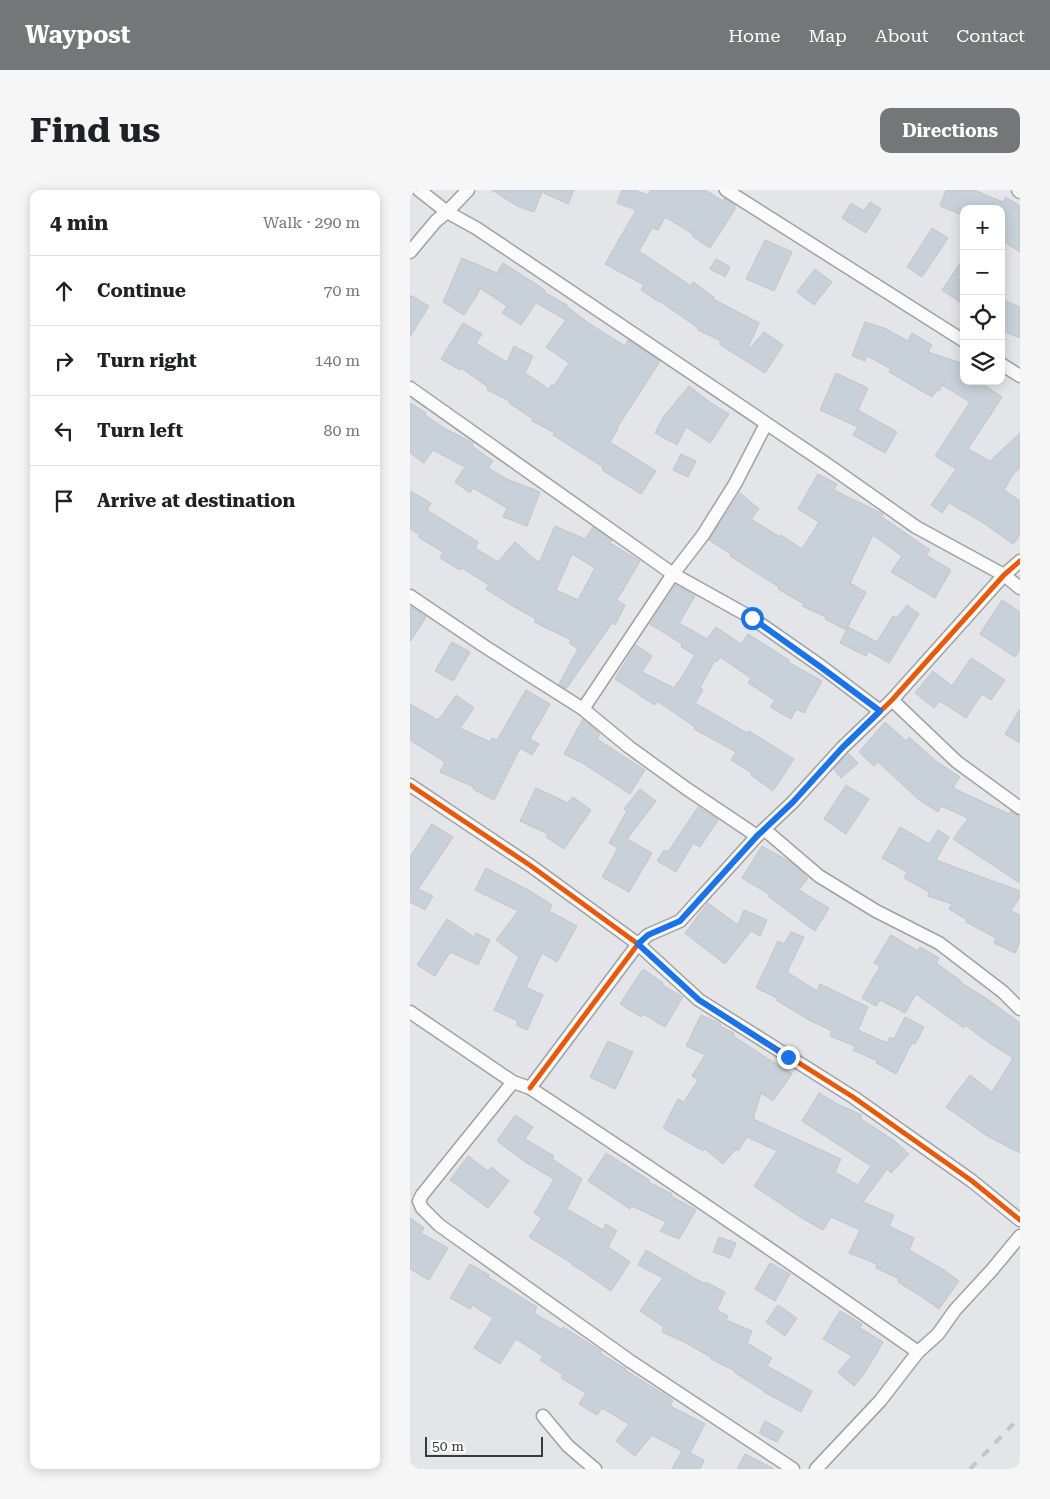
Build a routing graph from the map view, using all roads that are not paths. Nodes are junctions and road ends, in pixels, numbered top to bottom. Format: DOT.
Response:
graph roads {
  1 [pos="419,190"];
  2 [pos="468,190"];
  3 [pos="726,190"];
  4 [pos="447,212"];
  5 [pos="410,252"];
  6 [pos="962,340"];
  7 [pos="1005,367"];
  8 [pos="1020,376"];
  9 [pos="410,388"];
  10 [pos="766,424"];
  11 [pos="1020,561"];
  12 [pos="673,574"];
  13 [pos="1004,575"];
  14 [pos="1020,588"];
  15 [pos="410,596"];
  16 [pos="892,700"];
  17 [pos="583,709"];
  18 [pos="880,711"];
  19 [pos="410,785"];
  20 [pos="1020,808"];
  21 [pos="761,833"];
  22 [pos="638,944"];
  23 [pos="1020,1009"];
  24 [pos="410,1012"];
  25 [pos="513,1082"];
  26 [pos="530,1088"];
  27 [pos="1020,1220"];
  28 [pos="1020,1236"];
  29 [pos="918,1352"];
  30 [pos="543,1416"];
  31 [pos="595,1469"];
  32 [pos="794,1469"];
  33 [pos="816,1469"];
  1 -- 4 [label="street"];
  2 -- 4 [label="street"];
  3 -- 6 [label="street"];
  4 -- 5 [label="street"];
  4 -- 10 [label="street"];
  7 -- 8 [label="street"];
  9 -- 12 [label="street"];
  10 -- 12 [label="street"];
  10 -- 13 [label="street"];
  11 -- 13 [label="street"];
  12 -- 17 [label="street"];
  12 -- 18 [label="street"];
  13 -- 14 [label="street"];
  13 -- 16 [label="street"];
  15 -- 17 [label="street"];
  16 -- 18 [label="street"];
  16 -- 20 [label="street"];
  17 -- 21 [label="street"];
  18 -- 21 [label="street"];
  19 -- 22 [label="street"];
  21 -- 22 [label="street"];
  21 -- 23 [label="street"];
  22 -- 26 [label="street"];
  22 -- 27 [label="street"];
  24 -- 25 [label="street"];
  25 -- 26 [label="street"];
  25 -- 32 [label="street"];
  26 -- 29 [label="street"];
  28 -- 29 [label="street"];
  29 -- 33 [label="street"];
  30 -- 31 [label="street"];
}
